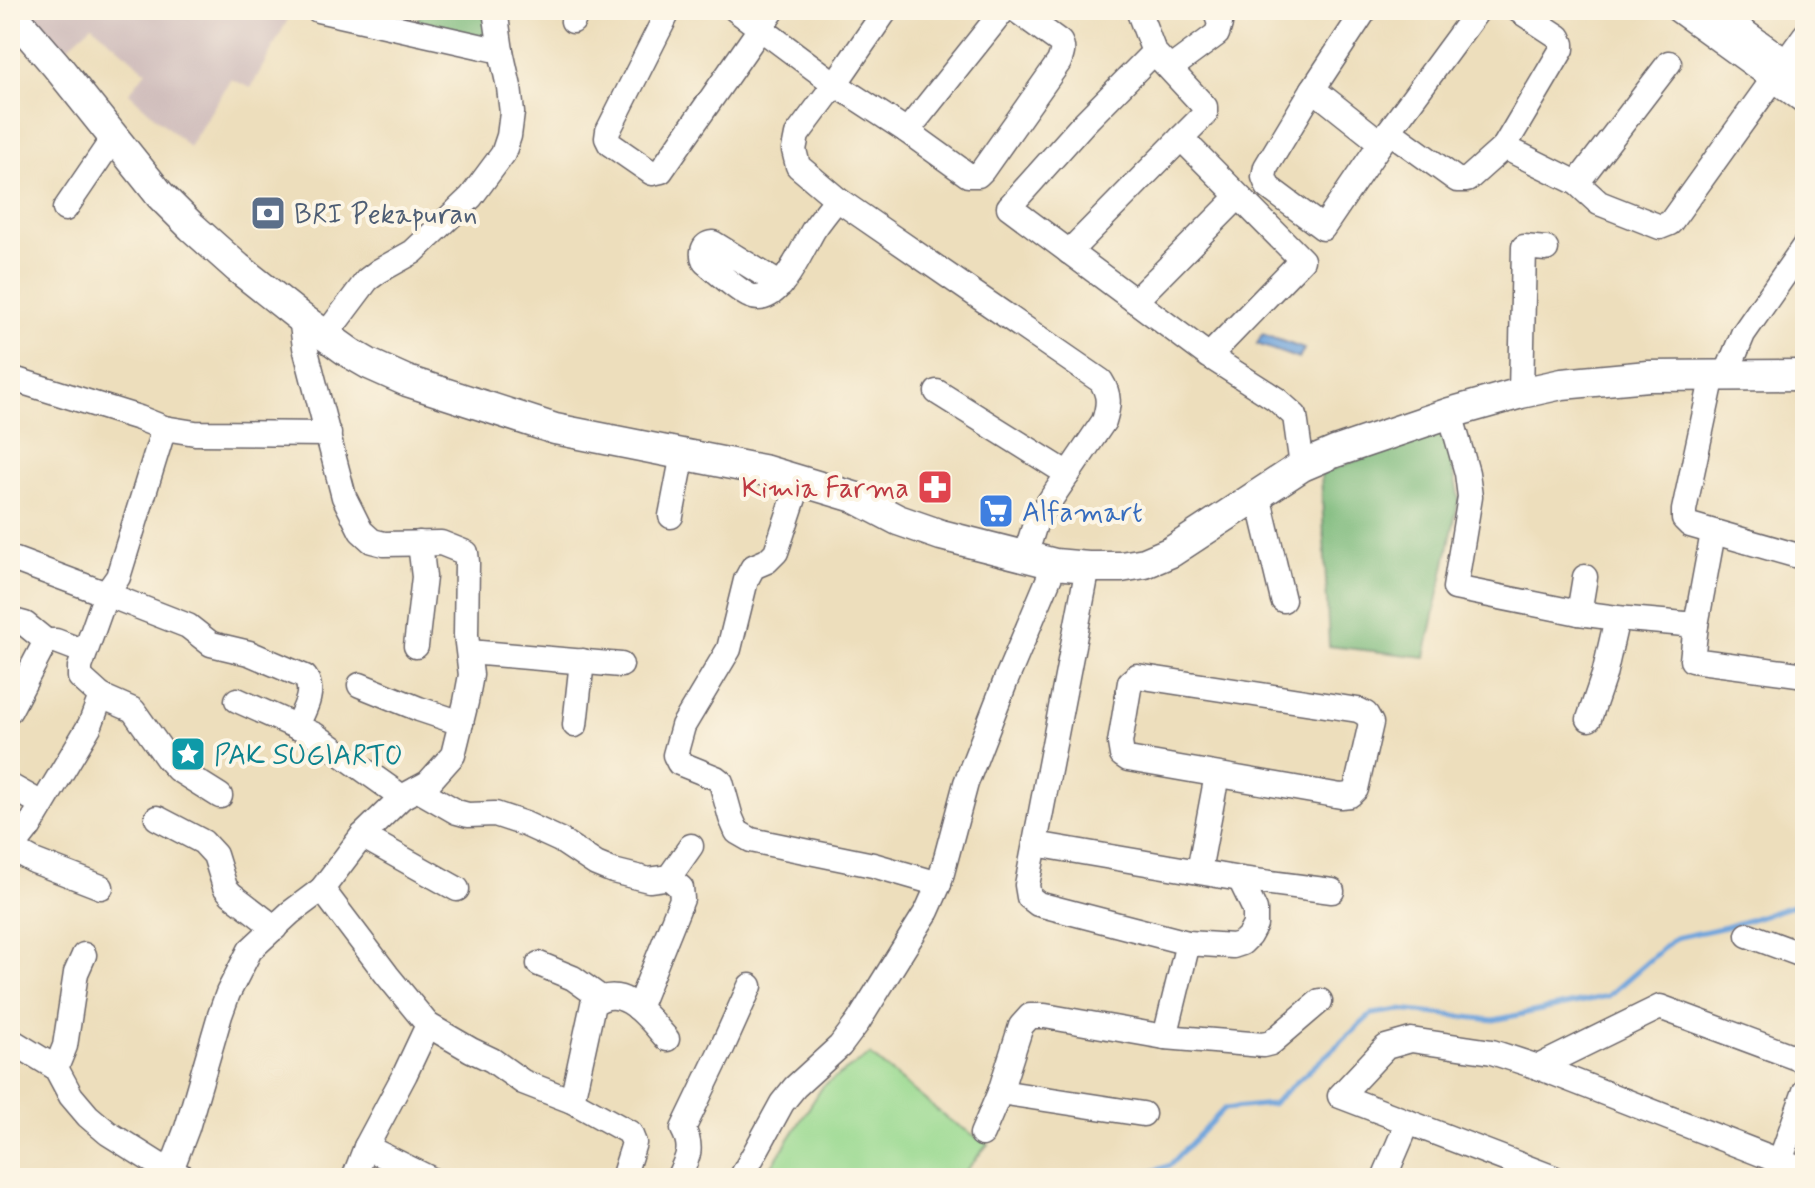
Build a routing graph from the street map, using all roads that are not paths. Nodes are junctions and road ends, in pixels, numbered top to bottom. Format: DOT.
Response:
graph roads {
  1 [pos="318,10"];
  2 [pos="495,10"];
  3 [pos="669,10"];
  4 [pos="736,10"];
  5 [pos="886,10"];
  6 [pos="1005,10"];
  7 [pos="1016,10"];
  8 [pos="1138,10"];
  9 [pos="1215,10"];
  10 [pos="1365,10"];
  11 [pos="1478,10"];
  12 [pos="1518,10"];
  13 [pos="1678,10"];
  14 [pos="1714,10"];
  15 [pos="10,12"];
  16 [pos="767,19"];
  17 [pos="1805,35"];
  18 [pos="501,51"];
  19 [pos="1162,60"];
  20 [pos="1669,63"];
  21 [pos="1788,72"];
  22 [pos="835,84"];
  23 [pos="1313,89"];
  24 [pos="1805,102"];
  25 [pos="907,131"];
  26 [pos="114,137"];
  27 [pos="1385,137"];
  28 [pos="1181,138"];
  29 [pos="1504,147"];
  30 [pos="1577,183"];
  31 [pos="1238,197"];
  32 [pos="837,199"];
  33 [pos="65,209"];
  34 [pos="1805,245"];
  35 [pos="1546,249"];
  36 [pos="1069,252"];
  37 [pos="781,285"];
  38 [pos="1135,301"];
  39 [pos="301,318"];
  40 [pos="325,336"];
  41 [pos="1209,356"];
  42 [pos="1720,375"];
  43 [pos="1805,375"];
  44 [pos="10,378"];
  45 [pos="937,392"];
  46 [pos="1521,393"];
  47 [pos="1450,413"];
  48 [pos="164,428"];
  49 [pos="329,434"];
  50 [pos="683,454"];
  51 [pos="1302,466"];
  52 [pos="1068,474"];
  53 [pos="800,480"];
  54 [pos="1258,495"];
  55 [pos="671,516"];
  56 [pos="1713,533"];
  57 [pos="420,543"];
  58 [pos="1025,556"];
  59 [pos="10,558"];
  60 [pos="1805,558"];
  61 [pos="1055,564"];
  62 [pos="1088,567"];
  63 [pos="1585,577"];
  64 [pos="106,594"];
  65 [pos="1283,600"];
  66 [pos="1579,613"];
  67 [pos="1617,618"];
  68 [pos="10,620"];
  69 [pos="1696,625"];
  70 [pos="46,641"];
  71 [pos="416,646"];
  72 [pos="85,652"];
  73 [pos="469,652"];
  74 [pos="582,661"];
  75 [pos="621,665"];
  76 [pos="1805,675"];
  77 [pos="360,685"];
  78 [pos="101,696"];
  79 [pos="237,700"];
  80 [pos="10,710"];
  81 [pos="1589,719"];
  82 [pos="461,723"];
  83 [pos="575,725"];
  84 [pos="296,727"];
  85 [pos="1217,775"];
  86 [pos="10,786"];
  87 [pos="410,793"];
  88 [pos="220,796"];
  89 [pos="42,804"];
  90 [pos="157,818"];
  91 [pos="362,836"];
  92 [pos="1035,844"];
  93 [pos="691,846"];
  94 [pos="11,848"];
  95 [pos="1199,871"];
  96 [pos="671,877"];
  97 [pos="1240,879"];
  98 [pos="939,884"];
  99 [pos="101,887"];
  100 [pos="322,889"];
  101 [pos="457,889"];
  102 [pos="1332,891"];
  103 [pos="275,928"];
  104 [pos="1748,935"];
  105 [pos="1188,943"];
  106 [pos="84,955"];
  107 [pos="1805,956"];
  108 [pos="539,964"];
  109 [pos="750,986"];
  110 [pos="601,998"];
  111 [pos="1320,1001"];
  112 [pos="638,1008"];
  113 [pos="428,1025"];
  114 [pos="1165,1037"];
  115 [pos="667,1039"];
  116 [pos="10,1040"];
  117 [pos="1805,1061"];
  118 [pos="1538,1067"];
  119 [pos="56,1068"];
  120 [pos="1805,1091"];
  121 [pos="1000,1092"];
  122 [pos="572,1101"];
  123 [pos="1143,1114"];
  124 [pos="1408,1122"];
  125 [pos="982,1134"];
  126 [pos="366,1147"];
  127 [pos="1777,1170"];
  128 [pos="1805,1171"];
  129 [pos="175,1176"];
  130 [pos="354,1178"];
  131 [pos="429,1178"];
  132 [pos="623,1178"];
  133 [pos="678,1178"];
  134 [pos="741,1178"];
  135 [pos="1384,1178"];
  136 [pos="1554,1178"];
  1 -- 18 [label="street"];
  2 -- 18 [label="street"];
  3 -- 16 [label="street"];
  4 -- 16 [label="street"];
  5 -- 22 [label="street"];
  6 -- 25 [label="street"];
  7 -- 25 [label="street"];
  8 -- 19 [label="street"];
  9 -- 19 [label="street"];
  10 -- 23 [label="street"];
  11 -- 27 [label="street"];
  12 -- 29 [label="street"];
  13 -- 21 [label="street"];
  14 -- 21 [label="street"];
  15 -- 26 [label="main road"];
  16 -- 22 [label="street"];
  17 -- 21 [label="street"];
  18 -- 40 [label="street"];
  19 -- 28 [label="street"];
  19 -- 36 [label="street"];
  20 -- 30 [label="street"];
  21 -- 24 [label="street"];
  21 -- 30 [label="street"];
  22 -- 25 [label="street"];
  22 -- 32 [label="street"];
  23 -- 27 [label="street"];
  23 -- 27 [label="street"];
  26 -- 33 [label="street"];
  26 -- 39 [label="main road"];
  27 -- 29 [label="street"];
  28 -- 31 [label="street"];
  28 -- 36 [label="street"];
  29 -- 30 [label="street"];
  31 -- 38 [label="street"];
  31 -- 41 [label="street"];
  32 -- 37 [label="street"];
  32 -- 52 [label="street"];
  34 -- 42 [label="street"];
  35 -- 46 [label="street"];
  36 -- 38 [label="street"];
  38 -- 41 [label="street"];
  39 -- 40 [label="main road"];
  39 -- 49 [label="street"];
  40 -- 50 [label="main road"];
  41 -- 51 [label="street"];
  42 -- 43 [label="main road"];
  42 -- 46 [label="main road"];
  42 -- 56 [label="street"];
  44 -- 48 [label="street"];
  45 -- 52 [label="street"];
  46 -- 47 [label="main road"];
  47 -- 51 [label="main road"];
  47 -- 66 [label="street"];
  48 -- 49 [label="street"];
  48 -- 64 [label="street"];
  49 -- 57 [label="street"];
  50 -- 53 [label="main road"];
  50 -- 55 [label="street"];
  51 -- 54 [label="main road"];
  52 -- 58 [label="street"];
  53 -- 58 [label="main road"];
  53 -- 98 [label="street"];
  54 -- 62 [label="main road"];
  54 -- 65 [label="street"];
  56 -- 60 [label="street"];
  56 -- 69 [label="street"];
  57 -- 71 [label="street"];
  57 -- 73 [label="street"];
  58 -- 61 [label="main road"];
  59 -- 64 [label="street"];
  61 -- 62 [label="main road"];
  61 -- 98 [label="street"];
  62 -- 92 [label="street"];
  63 -- 66 [label="street"];
  64 -- 72 [label="street"];
  64 -- 84 [label="street"];
  66 -- 67 [label="street"];
  67 -- 69 [label="street"];
  67 -- 81 [label="street"];
  68 -- 70 [label="street"];
  69 -- 76 [label="street"];
  70 -- 72 [label="street"];
  70 -- 80 [label="street"];
  72 -- 78 [label="street"];
  73 -- 74 [label="street"];
  73 -- 82 [label="street"];
  74 -- 75 [label="street"];
  74 -- 83 [label="street"];
  77 -- 82 [label="street"];
  78 -- 88 [label="street"];
  78 -- 89 [label="street"];
  79 -- 84 [label="street"];
  82 -- 87 [label="street"];
  84 -- 87 [label="street"];
  85 -- 85 [label="street"];
  85 -- 95 [label="street"];
  86 -- 89 [label="street"];
  87 -- 91 [label="street"];
  87 -- 96 [label="street"];
  89 -- 94 [label="street"];
  90 -- 103 [label="street"];
  91 -- 100 [label="street"];
  91 -- 101 [label="street"];
  92 -- 95 [label="street"];
  92 -- 105 [label="street"];
  93 -- 96 [label="street"];
  94 -- 99 [label="street"];
  95 -- 97 [label="street"];
  96 -- 112 [label="street"];
  97 -- 102 [label="street"];
  97 -- 105 [label="street"];
  98 -- 134 [label="street"];
  100 -- 103 [label="street"];
  100 -- 113 [label="street"];
  103 -- 129 [label="street"];
  104 -- 107 [label="street"];
  105 -- 114 [label="street"];
  106 -- 119 [label="street"];
  108 -- 110 [label="street"];
  109 -- 133 [label="street"];
  110 -- 112 [label="street"];
  110 -- 122 [label="street"];
  111 -- 114 [label="street"];
  112 -- 115 [label="street"];
  113 -- 122 [label="street"];
  113 -- 126 [label="street"];
  114 -- 121 [label="street"];
  116 -- 119 [label="street"];
  117 -- 118 [label="street"];
  118 -- 124 [label="street"];
  118 -- 127 [label="street"];
  119 -- 129 [label="street"];
  120 -- 127 [label="street"];
  121 -- 123 [label="street"];
  121 -- 125 [label="street"];
  122 -- 132 [label="street"];
  124 -- 135 [label="street"];
  124 -- 136 [label="street"];
  126 -- 130 [label="street"];
  126 -- 131 [label="street"];
  127 -- 128 [label="street"];
}
